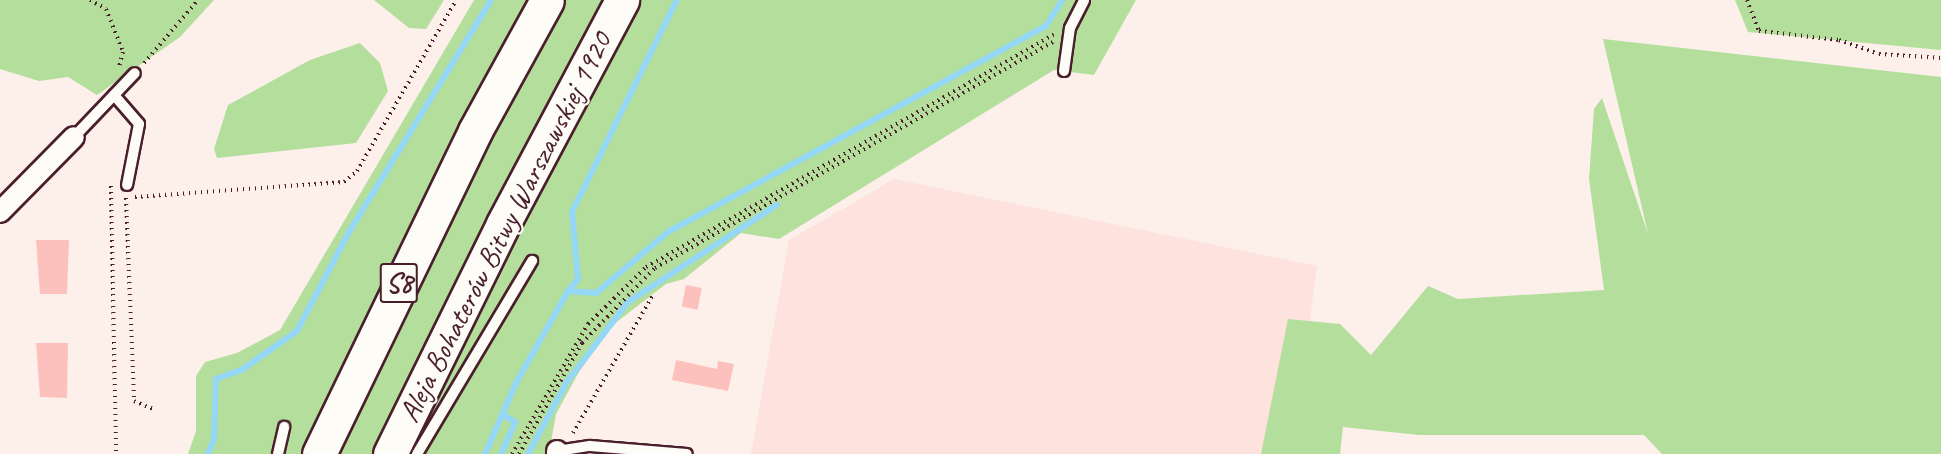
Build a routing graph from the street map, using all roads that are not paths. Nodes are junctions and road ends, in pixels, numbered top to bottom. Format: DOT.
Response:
graph roads {
  1 [pos="547,0"];
  2 [pos="622,0"];
  3 [pos="1084,0"];
  4 [pos="1064,71"];
  5 [pos="135,73"];
  6 [pos="114,95"];
  7 [pos="74,137"];
  8 [pos="127,179"];
  9 [pos="0,212"];
  10 [pos="532,261"];
  11 [pos="284,427"];
  12 [pos="557,453"];
  13 [pos="278,454"];
  14 [pos="319,454"];
  15 [pos="390,454"];
  16 [pos="417,454"];
  17 [pos="687,454"];
  1 -- 14 [label="highway, S8"];
  2 -- 15 [label="highway, Aleja Bohaterów Bitwy Warszawskiej 1920 / S8"];
  3 -- 4 [label="lane"];
  5 -- 6 [label="lane"];
  6 -- 7 [label="lane"];
  6 -- 8 [label="lane"];
  7 -- 9 [label="street"];
  10 -- 16 [label="lane"];
  11 -- 13 [label="lane"];
  12 -- 17 [label="lane"];
}
